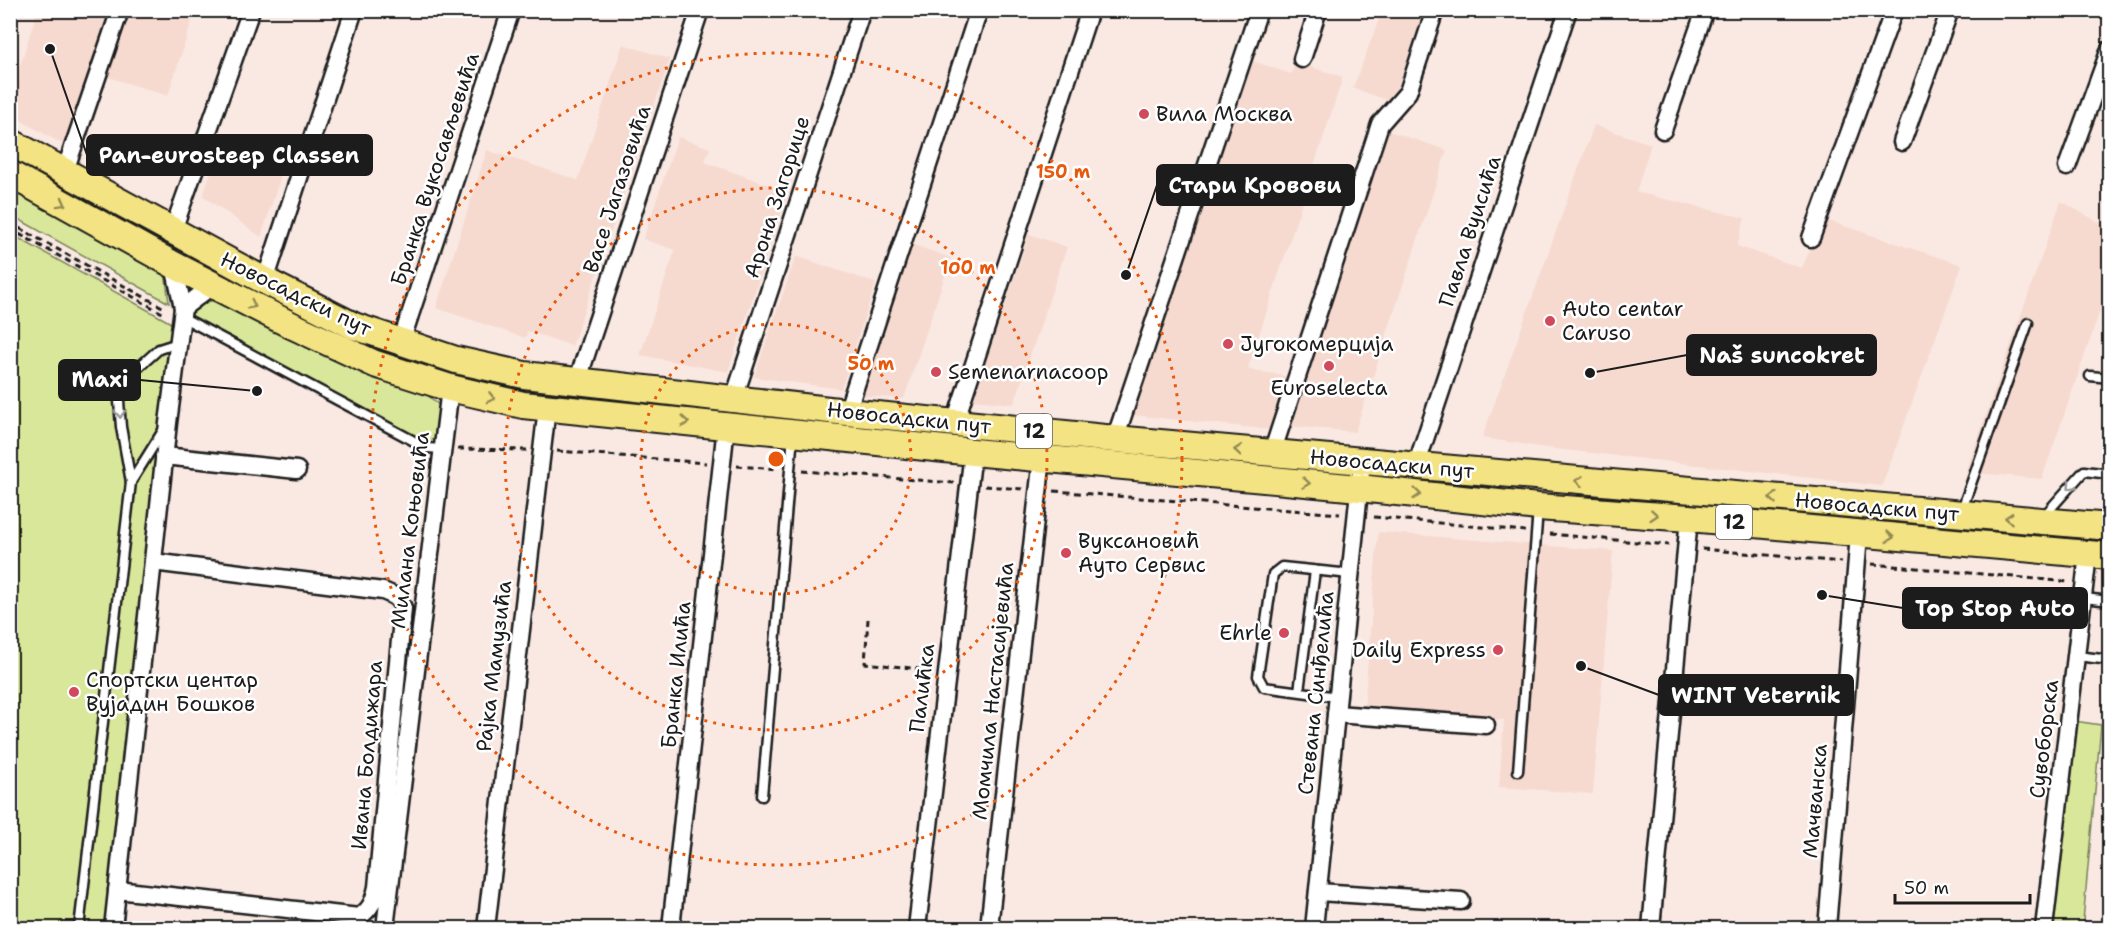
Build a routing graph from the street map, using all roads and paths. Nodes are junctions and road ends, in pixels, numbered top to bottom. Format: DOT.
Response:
graph roads {
  1 [pos="120,10"];
  2 [pos="251,10"];
  3 [pos="354,10"];
  4 [pos="511,10"];
  5 [pos="700,10"];
  6 [pos="862,10"];
  7 [pos="979,10"];
  8 [pos="1090,10"];
  9 [pos="1258,10"];
  10 [pos="1318,10"];
  11 [pos="1435,10"];
  12 [pos="1568,10"];
  13 [pos="1705,10"];
  14 [pos="1894,10"];
  15 [pos="1950,10"];
  16 [pos="2109,49"];
  17 [pos="1302,59"];
  18 [pos="1663,129"];
  19 [pos="10,142"];
  20 [pos="1902,142"];
  21 [pos="2067,166"];
  22 [pos="65,171"];
  23 [pos="10,174"];
  24 [pos="10,223"];
  25 [pos="173,230"];
  26 [pos="1811,238"];
  27 [pos="174,265"];
  28 [pos="265,281"];
  29 [pos="213,285"];
  30 [pos="182,312"];
  31 [pos="2028,323"];
  32 [pos="401,342"];
  33 [pos="178,343"];
  34 [pos="2090,376"];
  35 [pos="2109,378"];
  36 [pos="577,382"];
  37 [pos="450,388"];
  38 [pos="734,398"];
  39 [pos="547,408"];
  40 [pos="846,412"];
  41 [pos="955,422"];
  42 [pos="168,423"];
  43 [pos="726,426"];
  44 [pos="793,433"];
  45 [pos="1115,439"];
  46 [pos="442,449"];
  47 [pos="542,450"];
  48 [pos="973,452"];
  49 [pos="1272,453"];
  50 [pos="164,456"];
  51 [pos="1042,458"];
  52 [pos="1362,462"];
  53 [pos="721,465"];
  54 [pos="1416,466"];
  55 [pos="297,470"];
  56 [pos="790,470"];
  57 [pos="2109,474"];
  58 [pos="130,482"];
  59 [pos="969,484"];
  60 [pos="1359,488"];
  61 [pos="1038,490"];
  62 [pos="1539,507"];
  63 [pos="1357,515"];
  64 [pos="1960,515"];
  65 [pos="1689,518"];
  66 [pos="2040,520"];
  67 [pos="2109,527"];
  68 [pos="1536,532"];
  69 [pos="1858,534"];
  70 [pos="1686,547"];
  71 [pos="2099,555"];
  72 [pos="153,562"];
  73 [pos="1856,563"];
  74 [pos="1315,571"];
  75 [pos="1350,576"];
  76 [pos="2084,591"];
  77 [pos="2109,601"];
  78 [pos="868,619"];
  79 [pos="2077,656"];
  80 [pos="2109,660"];
  81 [pos="947,671"];
  82 [pos="1299,692"];
  83 [pos="1338,697"];
  84 [pos="1336,714"];
  85 [pos="1486,725"];
  86 [pos="1518,771"];
  87 [pos="762,796"];
  88 [pos="117,890"];
  89 [pos="1318,891"];
  90 [pos="1461,902"];
  91 [pos="79,928"];
  92 [pos="113,928"];
  93 [pos="385,928"];
  94 [pos="486,928"];
  95 [pos="671,928"];
  96 [pos="917,928"];
  97 [pos="991,928"];
  98 [pos="1314,928"];
  99 [pos="1651,928"];
  100 [pos="1827,928"];
  101 [pos="2044,928"];
  1 -- 22 [label="street"];
  2 -- 25 [label="street"];
  3 -- 28 [label="street"];
  4 -- 32 [label="street, Бранка Вукосављевића"];
  5 -- 36 [label="street, Васе Јагазовића"];
  6 -- 38 [label="street, Арона Загорице"];
  7 -- 40 [label="street"];
  8 -- 41 [label="street"];
  9 -- 45 [label="street"];
  10 -- 17 [label="street"];
  11 -- 49 [label="street"];
  12 -- 54 [label="street, Павла Вуисића"];
  13 -- 18 [label="street"];
  14 -- 26 [label="street"];
  15 -- 20 [label="street"];
  16 -- 21 [label="street"];
  19 -- 22 [label="main road, Новосадски пут / 12"];
  22 -- 25 [label="main road, Новосадски пут / 12"];
  23 -- 27 [label="main road, Новосадски пут / 12, one-way"];
  24 -- 30 [label="path"];
  25 -- 28 [label="main road, Новосадски пут / 12"];
  27 -- 29 [label="main road, Новосадски пут / 12"];
  27 -- 30 [label="street"];
  28 -- 32 [label="main road, Новосадски пут / 12"];
  29 -- 30 [label="street"];
  29 -- 37 [label="main road, Новосадски пут / 12, one-way"];
  30 -- 33 [label="street"];
  30 -- 46 [label="lane"];
  31 -- 64 [label="lane"];
  32 -- 36 [label="main road, Новосадски пут / 12"];
  33 -- 42 [label="street"];
  33 -- 58 [label="lane, one-way"];
  34 -- 35 [label="lane"];
  36 -- 38 [label="main road, Новосадски пут / 12"];
  37 -- 39 [label="main road, Новосадски пут / 12, one-way"];
  37 -- 46 [label="street, Милана Коњовића"];
  38 -- 40 [label="main road, Новосадски пут / 12"];
  39 -- 43 [label="main road, Новосадски пут / 12, one-way"];
  39 -- 47 [label="street, Рајка Мамузића"];
  40 -- 41 [label="main road, Новосадски пут / 12"];
  41 -- 45 [label="main road, Новосадски пут / 12"];
  42 -- 50 [label="street"];
  42 -- 58 [label="lane"];
  43 -- 44 [label="main road, Новосадски пут / 12"];
  43 -- 53 [label="street, Бранка Илића"];
  44 -- 48 [label="main road, Новосадски пут / 12"];
  44 -- 56 [label="lane"];
  49 -- 45 [label="main road, Новосадски пут / 12, one-way"];
  46 -- 47 [label="path"];
  46 -- 93 [label="street, Милана Коњовића"];
  47 -- 53 [label="path"];
  47 -- 94 [label="street, Рајка Мамузића"];
  48 -- 51 [label="main road, Новосадски пут / 12"];
  48 -- 59 [label="street, Палићка"];
  49 -- 52 [label="main road, Новосадски пут / 12"];
  50 -- 55 [label="street"];
  50 -- 72 [label="street"];
  51 -- 60 [label="main road, Новосадски пут / 12, one-way"];
  51 -- 61 [label="street, Момчила Настасијевића"];
  52 -- 54 [label="main road, Новосадски пут / 12"];
  52 -- 60 [label="street, Стевана Синђелића"];
  53 -- 56 [label="path"];
  53 -- 95 [label="street, Бранка Илића"];
  64 -- 54 [label="main road, Новосадски пут / 12, one-way"];
  56 -- 59 [label="path"];
  56 -- 87 [label="lane"];
  57 -- 66 [label="lane, one-way"];
  58 -- 91 [label="lane"];
  59 -- 61 [label="path"];
  59 -- 81 [label="street, Палићка"];
  60 -- 62 [label="main road, Новосадски пут / 12, one-way"];
  60 -- 63 [label="street, Стевана Синђелића"];
  61 -- 63 [label="path"];
  61 -- 97 [label="street, Момчила Настасијевића"];
  62 -- 65 [label="main road, Новосадски пут / 12, one-way"];
  62 -- 68 [label="lane"];
  63 -- 68 [label="path"];
  63 -- 75 [label="street, Стевана Синђелића"];
  66 -- 64 [label="main road, Новосадски пут / 12, one-way"];
  65 -- 69 [label="main road, Новосадски пут / 12"];
  65 -- 70 [label="street"];
  66 -- 67 [label="main road, Новосадски пут / 12"];
  68 -- 70 [label="path"];
  68 -- 86 [label="lane"];
  69 -- 71 [label="main road, Новосадски пут / 12, one-way"];
  69 -- 73 [label="street, Мачванска"];
  70 -- 73 [label="path"];
  70 -- 99 [label="street"];
  71 -- 76 [label="street, Сувоборска"];
  72 -- 88 [label="street"];
  72 -- 88 [label="street, Ивана Болдижара"];
  73 -- 76 [label="path"];
  73 -- 100 [label="street, Мачванска"];
  74 -- 75 [label="lane"];
  74 -- 82 [label="lane"];
  74 -- 82 [label="lane"];
  75 -- 83 [label="street, Стевана Синђелића"];
  76 -- 77 [label="lane"];
  76 -- 79 [label="street, Сувоборска"];
  78 -- 81 [label="path"];
  79 -- 80 [label="lane"];
  79 -- 101 [label="street, Сувоборска"];
  81 -- 96 [label="street, Палићка"];
  82 -- 83 [label="lane"];
  83 -- 84 [label="street, Стевана Синђелића"];
  84 -- 85 [label="street"];
  84 -- 89 [label="street, Стевана Синђелића"];
  88 -- 92 [label="street"];
  89 -- 90 [label="street"];
  89 -- 98 [label="street, Стевана Синђелића"];
}
